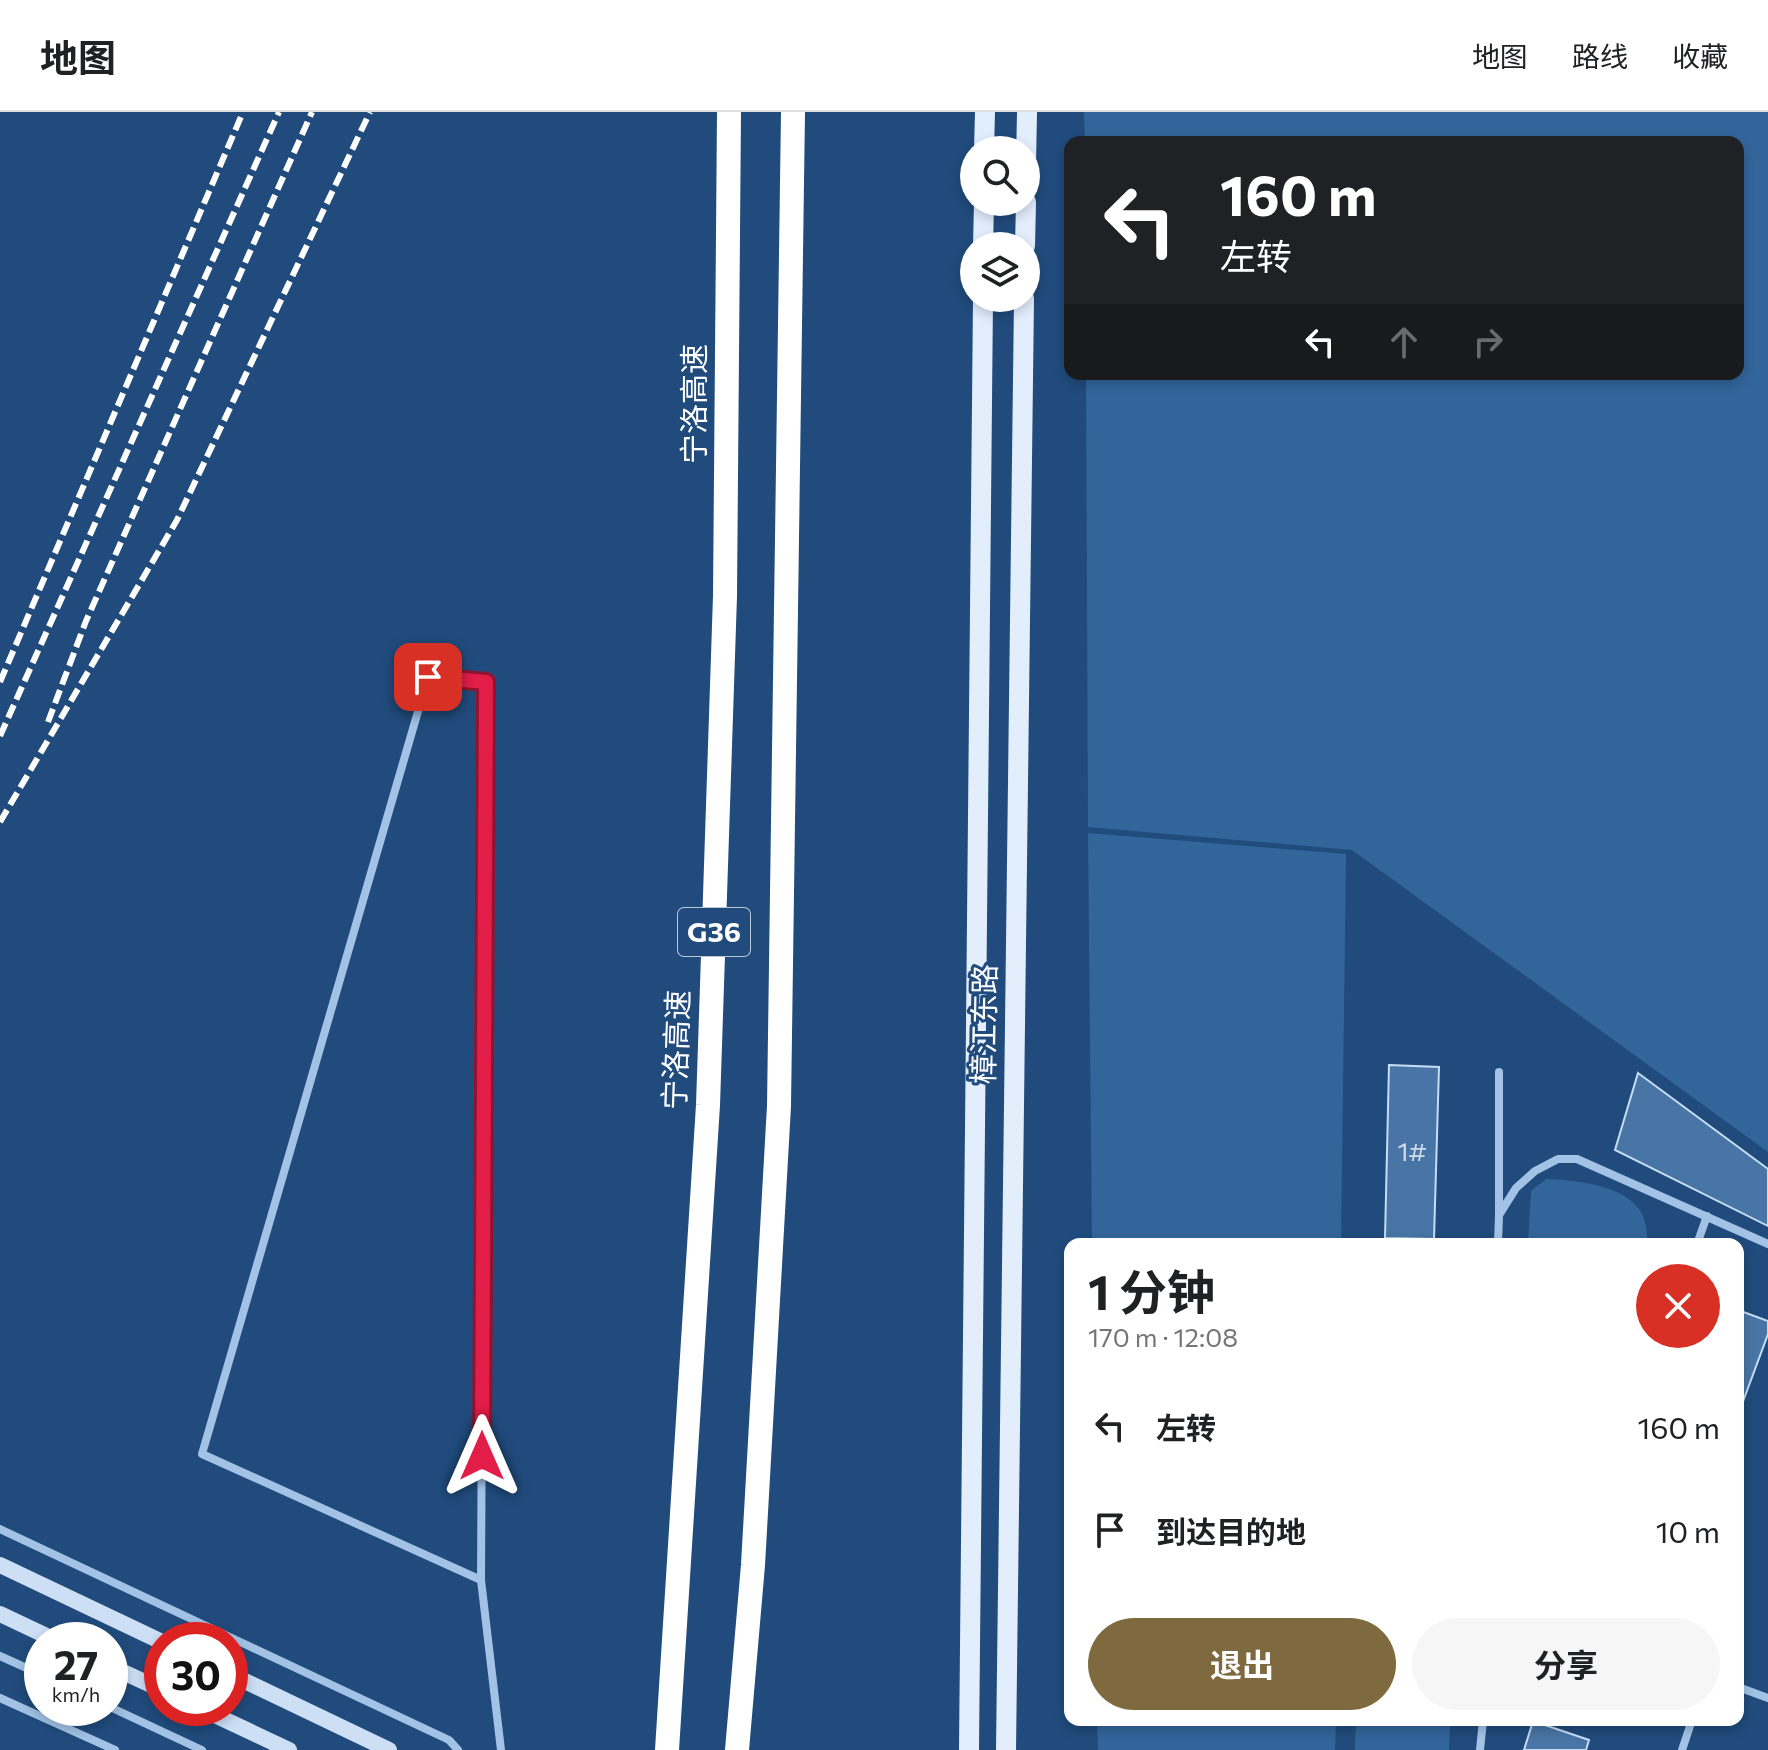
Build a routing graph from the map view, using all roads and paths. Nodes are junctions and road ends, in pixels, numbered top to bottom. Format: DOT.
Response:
graph roads {
  1 [pos="729,112"];
  2 [pos="793,112"];
  3 [pos="985,112"];
  4 [pos="1027,112"];
  5 [pos="984,136"];
  6 [pos="1027,136"];
  7 [pos="983,312"];
  8 [pos="1024,312"];
  9 [pos="1499,1072"];
  10 [pos="1499,1215"];
  11 [pos="1707,1216"];
  12 [pos="1498,1238"];
  13 [pos="1699,1238"];
  14 [pos="1768,1244"];
  15 [pos="0,1529"];
  16 [pos="0,1565"];
  17 [pos="481,1580"];
  18 [pos="0,1614"];
  19 [pos="24,1625"];
  20 [pos="144,1633"];
  21 [pos="0,1656"];
  22 [pos="24,1667"];
  23 [pos="248,1683"];
  24 [pos="1768,1685"];
  25 [pos="1744,1689"];
  26 [pos="1766,1697"];
  27 [pos="0,1698"];
  28 [pos="128,1715"];
  29 [pos="238,1726"];
  30 [pos="1482,1726"];
  31 [pos="1690,1726"];
  32 [pos="115,1750"];
  33 [pos="202,1750"];
  34 [pos="289,1750"];
  35 [pos="389,1750"];
  36 [pos="458,1750"];
  37 [pos="501,1750"];
  38 [pos="667,1750"];
  39 [pos="737,1750"];
  40 [pos="969,1750"];
  41 [pos="1006,1750"];
  42 [pos="1480,1750"];
  43 [pos="1682,1750"];
  1 -- 38 [label="highway, 宁洛高速 / G36"];
  2 -- 39 [label="highway, G36"];
  3 -- 5 [label="main road"];
  4 -- 6 [label="main road"];
  7 -- 40 [label="main road, 樟江东路"];
  8 -- 41 [label="main road, 樟江东路"];
  9 -- 10 [label="street"];
  10 -- 11 [label="street"];
  10 -- 12 [label="street"];
  11 -- 13 [label="street"];
  11 -- 14 [label="street"];
  15 -- 36 [label="street"];
  16 -- 20 [label="main road"];
  17 -- 17 [label="street"];
  17 -- 37 [label="street"];
  18 -- 19 [label="main road"];
  21 -- 22 [label="street"];
  23 -- 35 [label="main road"];
  24 -- 26 [label="street"];
  25 -- 26 [label="street"];
  27 -- 32 [label="street"];
  28 -- 33 [label="street"];
  29 -- 34 [label="main road"];
  30 -- 42 [label="street"];
  31 -- 43 [label="street"];
}
